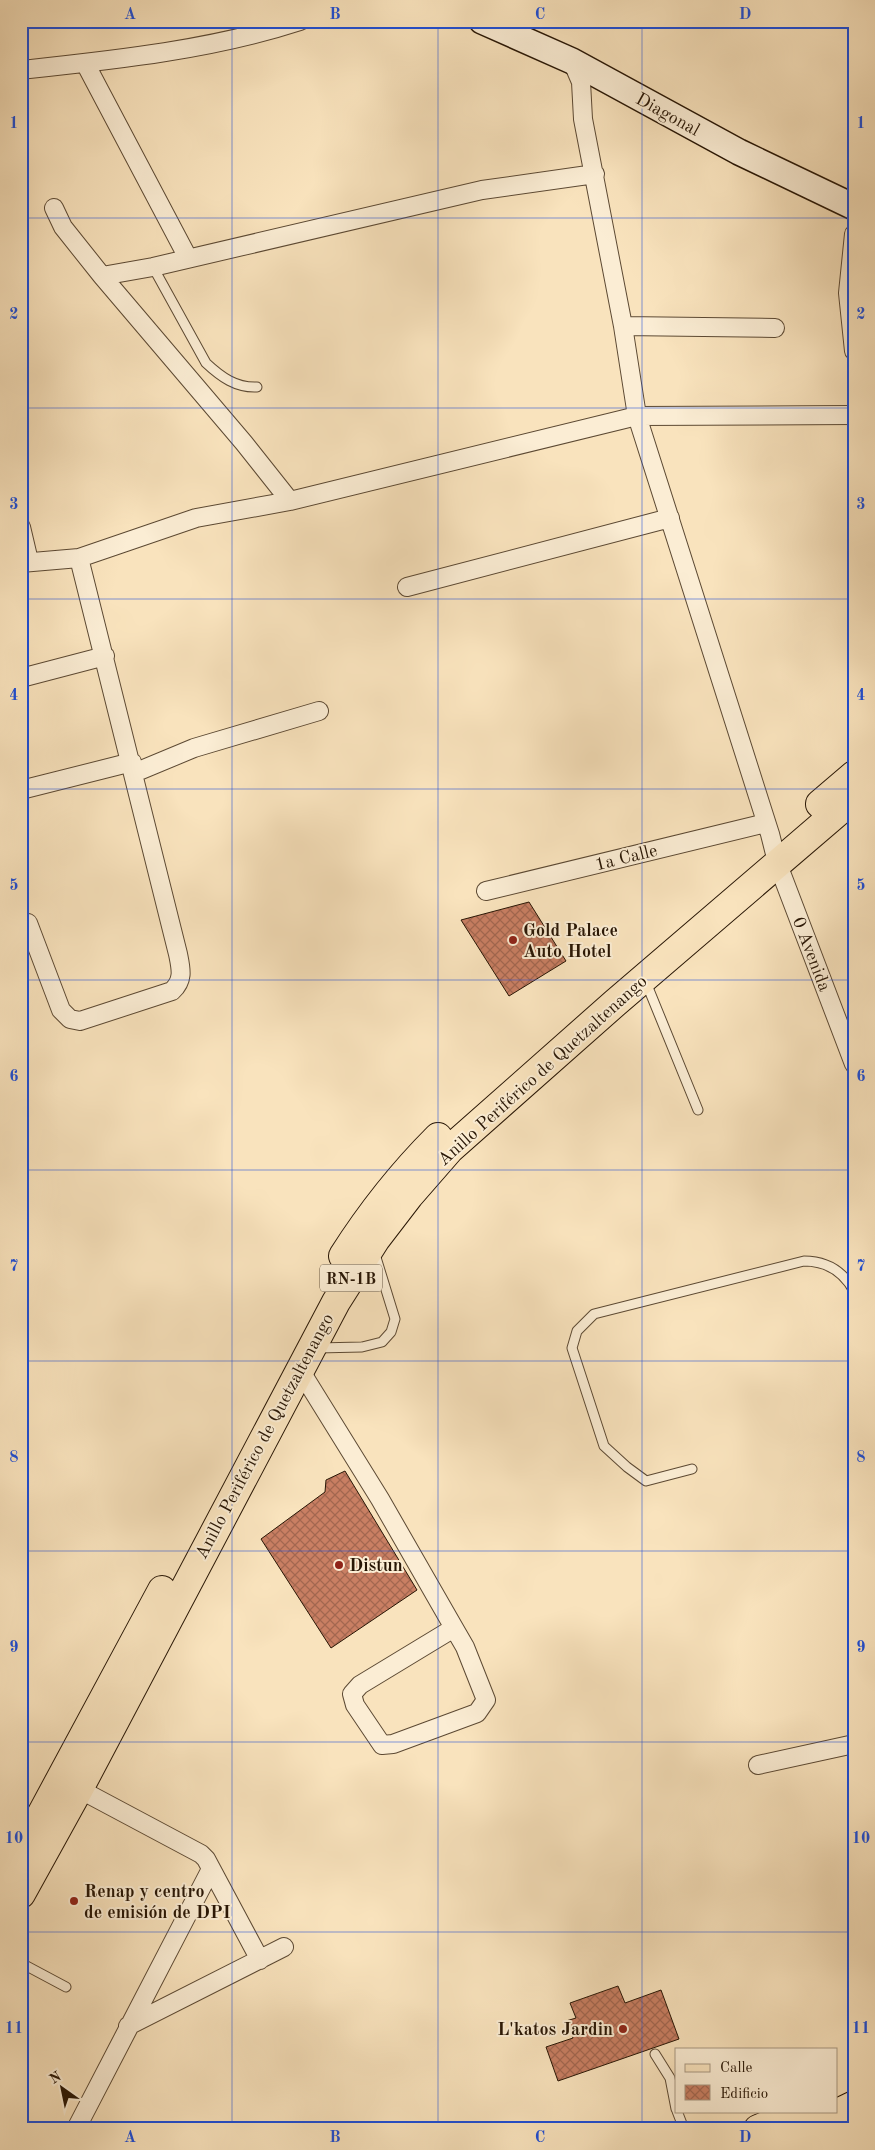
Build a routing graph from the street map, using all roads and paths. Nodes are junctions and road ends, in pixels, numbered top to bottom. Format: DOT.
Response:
graph roads {
  1 [pos="300,21"];
  2 [pos="482,21"];
  3 [pos="572,61"];
  4 [pos="85,64"];
  5 [pos="21,70"];
  6 [pos="595,174"];
  7 [pos="854,207"];
  8 [pos="54,208"];
  9 [pos="854,234"];
  10 [pos="188,258"];
  11 [pos="152,267"];
  12 [pos="102,276"];
  13 [pos="623,326"];
  14 [pos="774,328"];
  15 [pos="854,350"];
  16 [pos="257,387"];
  17 [pos="854,415"];
  18 [pos="637,416"];
  19 [pos="290,501"];
  20 [pos="670,518"];
  21 [pos="21,528"];
  22 [pos="79,558"];
  23 [pos="25,562"];
  24 [pos="407,587"];
  25 [pos="105,656"];
  26 [pos="21,678"];
  27 [pos="318,711"];
  28 [pos="133,767"];
  29 [pos="854,776"];
  30 [pos="21,790"];
  31 [pos="854,798"];
  32 [pos="772,843"];
  33 [pos="486,891"];
  34 [pos="28,924"];
  35 [pos="644,978"];
  36 [pos="854,1064"];
  37 [pos="698,1110"];
  38 [pos="372,1245"];
  39 [pos="854,1291"];
  40 [pos="306,1359"];
  41 [pos="692,1469"];
  42 [pos="454,1628"];
  43 [pos="854,1744"];
  44 [pos="758,1765"];
  45 [pos="79,1789"];
  46 [pos="21,1852"];
  47 [pos="211,1869"];
  48 [pos="21,1894"];
  49 [pos="284,1947"];
  50 [pos="260,1960"];
  51 [pos="21,1963"];
  52 [pos="66,1987"];
  53 [pos="128,2026"];
  54 [pos="655,2054"];
  55 [pos="854,2086"];
  56 [pos="838,2094"];
  57 [pos="675,2101"];
  58 [pos="854,2105"];
  59 [pos="678,2112"];
  60 [pos="799,2112"];
  61 [pos="76,2129"];
  62 [pos="684,2129"];
  63 [pos="758,2129"];
  64 [pos="804,2129"];
  1 -- 4 [label="street"];
  2 -- 3 [label="street, Diagonal"];
  3 -- 6 [label="street, 0 Avenida"];
  3 -- 7 [label="street, Diagonal"];
  4 -- 5 [label="street"];
  4 -- 10 [label="street"];
  6 -- 10 [label="street"];
  6 -- 13 [label="street, 0 Avenida"];
  8 -- 12 [label="street"];
  9 -- 15 [label="street"];
  10 -- 11 [label="street"];
  11 -- 12 [label="street"];
  11 -- 16 [label="lane"];
  12 -- 19 [label="street"];
  13 -- 14 [label="street"];
  13 -- 18 [label="street, 0 Avenida"];
  17 -- 18 [label="street"];
  18 -- 19 [label="street"];
  18 -- 20 [label="street, 0 Avenida"];
  19 -- 22 [label="street"];
  20 -- 24 [label="street"];
  20 -- 32 [label="street, 0 Avenida"];
  21 -- 23 [label="street"];
  22 -- 23 [label="street"];
  22 -- 25 [label="street"];
  25 -- 26 [label="street"];
  25 -- 28 [label="street"];
  27 -- 28 [label="street"];
  28 -- 30 [label="street"];
  28 -- 34 [label="street"];
  29 -- 32 [label="main road, Anillo Periférico de Quetzaltenango / RN-1B"];
  31 -- 32 [label="main road, Anillo Periférico de Quetzaltenango / RN-1B"];
  32 -- 33 [label="street, 1a Calle"];
  32 -- 35 [label="main road, Anillo Periférico de Quetzaltenango / RN-1B"];
  32 -- 36 [label="street, 0 Avenida"];
  32 -- 46 [label="main road, Anillo Periférico de Quetzaltenango / RN-1B"];
  35 -- 37 [label="lane"];
  35 -- 38 [label="main road, Anillo Periférico de Quetzaltenango / RN-1B"];
  38 -- 40 [label="main road, Anillo Periférico de Quetzaltenango / RN-1B"];
  38 -- 40 [label="lane"];
  39 -- 41 [label="lane"];
  40 -- 42 [label="street"];
  40 -- 45 [label="main road, Anillo Periférico de Quetzaltenango / RN-1B"];
  42 -- 42 [label="street"];
  43 -- 44 [label="street"];
  45 -- 47 [label="street"];
  45 -- 48 [label="main road, Anillo Periférico de Quetzaltenango / RN-1B"];
  47 -- 50 [label="street"];
  47 -- 53 [label="street"];
  49 -- 50 [label="street"];
  50 -- 53 [label="street"];
  51 -- 52 [label="lane"];
  53 -- 61 [label="street"];
  54 -- 57 [label="lane"];
  55 -- 56 [label="main road"];
  58 -- 64 [label="main road"];
  59 -- 62 [label="lane"];
  60 -- 63 [label="main road"];
}
